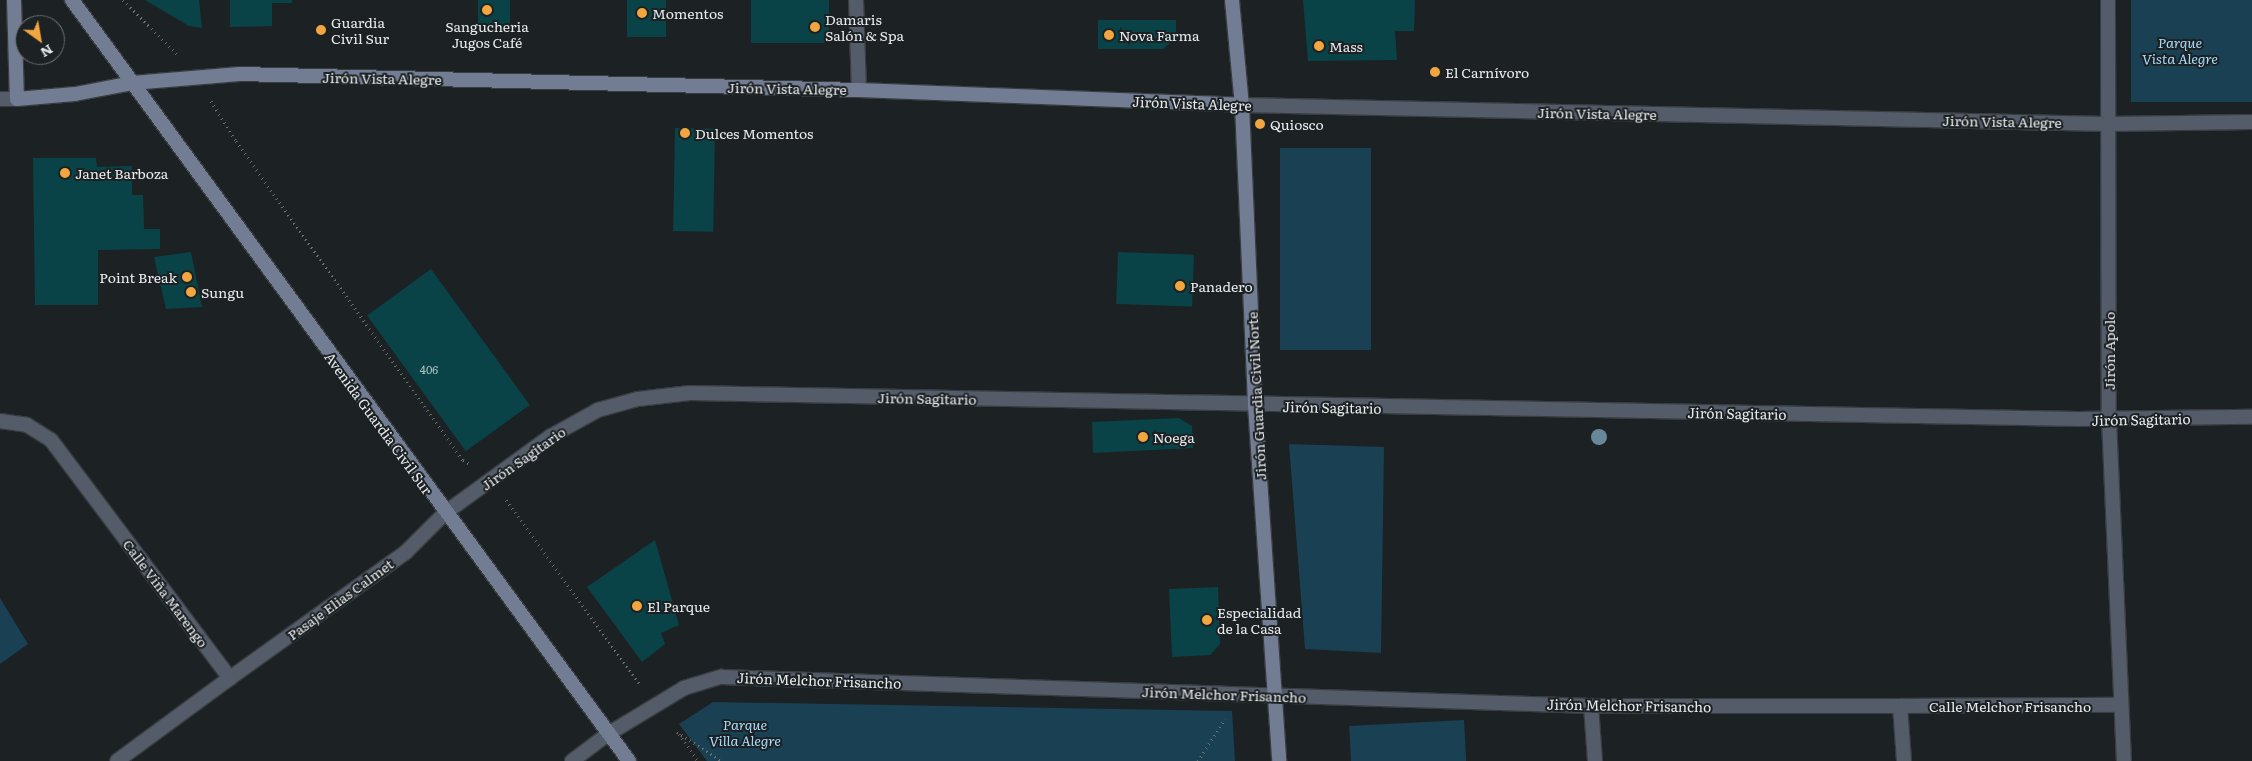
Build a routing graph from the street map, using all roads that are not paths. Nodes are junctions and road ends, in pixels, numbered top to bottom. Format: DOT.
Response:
graph roads {
  1 [pos="14,0"];
  2 [pos="72,0"];
  3 [pos="856,0"];
  4 [pos="1232,0"];
  5 [pos="2108,0"];
  6 [pos="132,83"];
  7 [pos="859,90"];
  8 [pos="16,99"];
  9 [pos="0,100"];
  10 [pos="1242,105"];
  11 [pos="2252,122"];
  12 [pos="2107,124"];
  13 [pos="1255,405"];
  14 [pos="2252,417"];
  15 [pos="2110,420"];
  16 [pos="0,422"];
  17 [pos="445,513"];
  18 [pos="230,678"];
  19 [pos="1275,696"];
  20 [pos="2121,705"];
  21 [pos="1591,706"];
  22 [pos="1900,706"];
  23 [pos="608,734"];
  24 [pos="117,761"];
  25 [pos="572,761"];
  26 [pos="629,761"];
  27 [pos="1279,761"];
  28 [pos="1595,761"];
  29 [pos="1904,761"];
  30 [pos="2124,761"];
  1 -- 8 [label="main road"];
  2 -- 6 [label="main road, Avenida Guardia Civil Sur"];
  3 -- 7 [label="street"];
  4 -- 10 [label="main road, Jirón Guardia Civil Norte"];
  5 -- 12 [label="street, Jirón Apolo"];
  6 -- 7 [label="main road, Jirón Vista Alegre"];
  6 -- 8 [label="main road"];
  6 -- 17 [label="main road, Avenida Guardia Civil Sur"];
  7 -- 10 [label="main road, Jirón Vista Alegre"];
  8 -- 9 [label="street"];
  10 -- 12 [label="street, Jirón Vista Alegre"];
  10 -- 13 [label="main road, Jirón Guardia Civil Norte"];
  11 -- 12 [label="street, Jirón Vista Alegre"];
  12 -- 15 [label="street, Jirón Apolo"];
  13 -- 15 [label="street, Jirón Sagitario"];
  13 -- 17 [label="street, Jirón Sagitario"];
  13 -- 19 [label="main road, Jirón Guardia Civil Norte"];
  14 -- 15 [label="street, Jirón Sagitario"];
  15 -- 20 [label="street, Jirón Apolo"];
  16 -- 18 [label="street, Calle Viña Marengo"];
  17 -- 18 [label="street, Pasaje Elias Calmet"];
  17 -- 23 [label="main road, Avenida Guardia Civil Sur"];
  18 -- 24 [label="street"];
  19 -- 21 [label="street, Jirón Melchor Frisancho"];
  19 -- 23 [label="street, Jirón Melchor Frisancho"];
  19 -- 27 [label="main road, Jirón Guardia Civil Norte"];
  20 -- 22 [label="street, Calle Melchor Frisancho"];
  20 -- 30 [label="street, Jirón Apolo"];
  21 -- 22 [label="street, Jirón Melchor Frisancho"];
  21 -- 28 [label="street"];
  22 -- 29 [label="street"];
  23 -- 25 [label="street, Jirón Melchor Frisancho"];
  23 -- 26 [label="main road, Avenida Guardia Civil Sur"];
}
